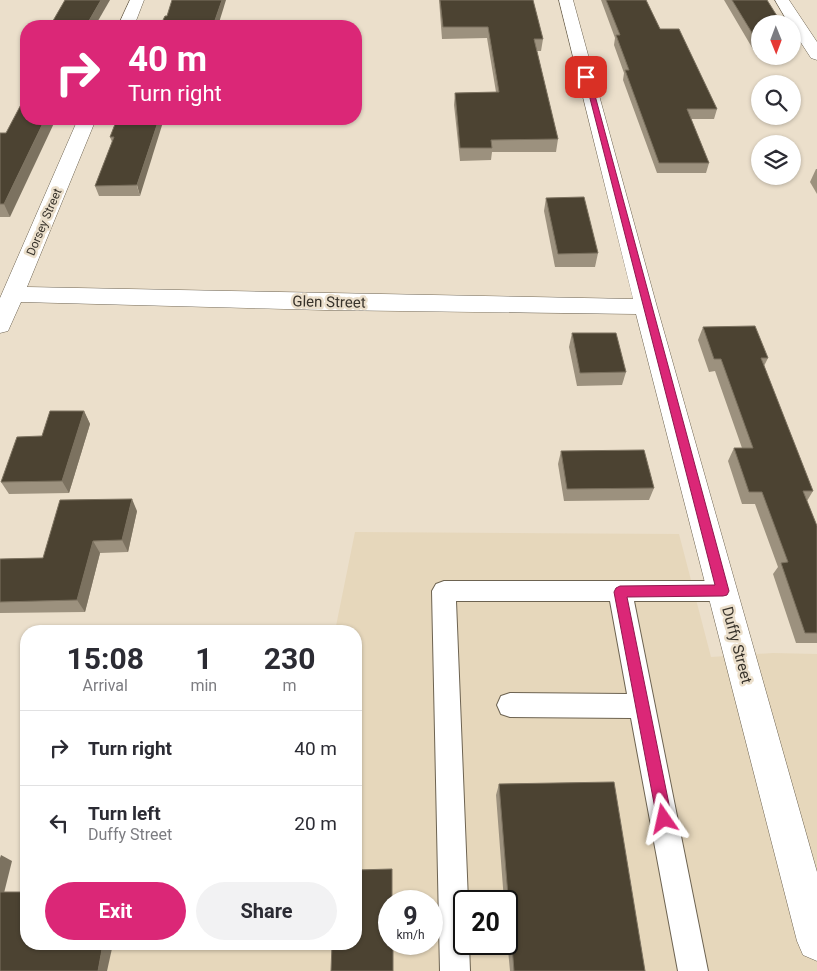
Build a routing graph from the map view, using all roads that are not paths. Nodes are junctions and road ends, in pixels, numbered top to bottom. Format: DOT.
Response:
graph roads {
  1 [pos="136,0"];
  2 [pos="566,0"];
  3 [pos="782,0"];
  4 [pos="128,20"];
  5 [pos="817,55"];
  6 [pos="84,125"];
  7 [pos="13,294"];
  8 [pos="646,307"];
  9 [pos="0,324"];
  10 [pos="723,591"];
  11 [pos="620,592"];
  12 [pos="510,705"];
  13 [pos="642,706"];
  14 [pos="817,941"];
  15 [pos="455,971"];
  16 [pos="693,971"];
  1 -- 4 [label="street"];
  2 -- 8 [label="street, Duffy Street"];
  3 -- 5 [label="street"];
  6 -- 7 [label="street, Dorsey Street"];
  7 -- 8 [label="street, Glen Street"];
  7 -- 9 [label="street, Dorsey Street"];
  8 -- 10 [label="street, Duffy Street"];
  10 -- 11 [label="lane"];
  10 -- 14 [label="street, Duffy Street"];
  11 -- 13 [label="lane"];
  11 -- 15 [label="lane"];
  12 -- 13 [label="lane"];
  13 -- 16 [label="lane"];
}
